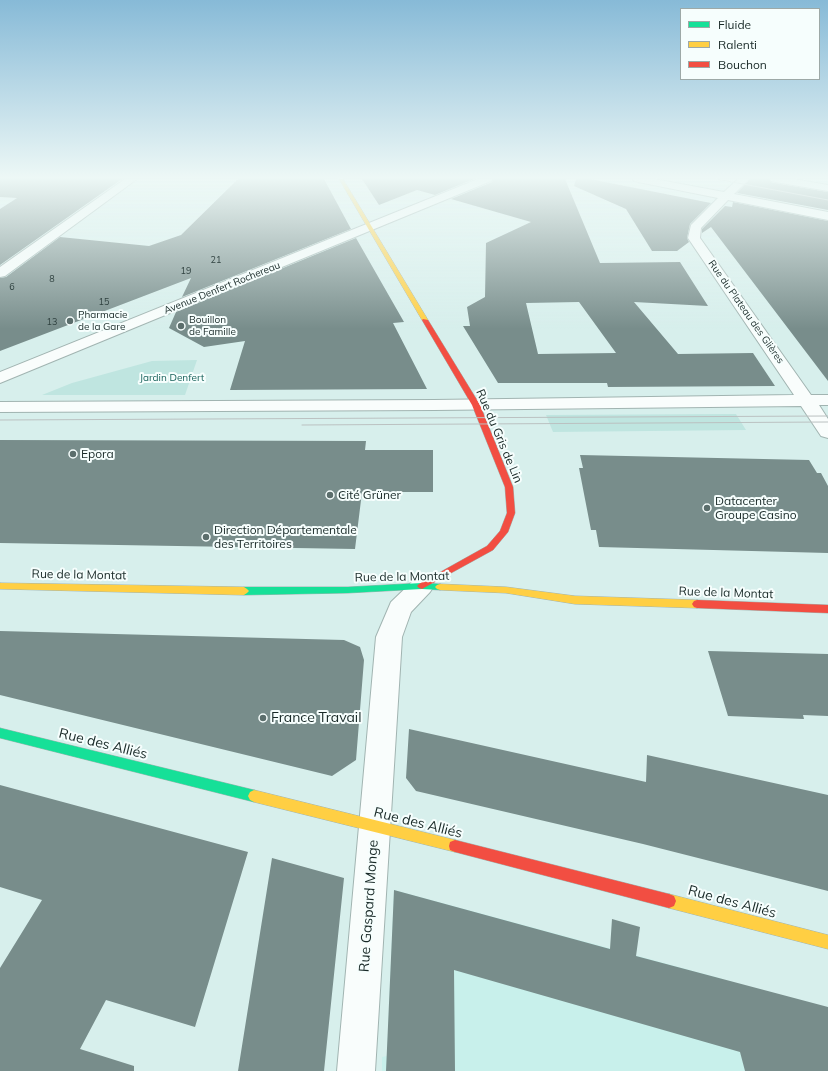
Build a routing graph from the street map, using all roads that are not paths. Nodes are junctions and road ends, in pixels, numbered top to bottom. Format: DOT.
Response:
graph roads {
  1 [pos="62,229"];
  2 [pos="368,229"];
  3 [pos="371,229"];
  4 [pos="694,229"];
  5 [pos="0,273"];
  6 [pos="0,378"];
  7 [pos="807,400"];
  8 [pos="828,400"];
  9 [pos="476,405"];
  10 [pos="0,407"];
  11 [pos="828,432"];
  12 [pos="0,586"];
  13 [pos="422,586"];
  14 [pos="828,609"];
  15 [pos="0,733"];
  16 [pos="374,826"];
  17 [pos="828,942"];
  18 [pos="356,1071"];
  1 -- 5 [label="street"];
  2 -- 6 [label="street, Avenue Denfert Rochereau"];
  3 -- 9 [label="main road, Rue du Gris de Lin"];
  4 -- 7 [label="street, Rue du Plateau des Glières"];
  7 -- 8 [label="street"];
  7 -- 9 [label="street"];
  7 -- 11 [label="street, Rue du Plateau des Glières"];
  9 -- 10 [label="street"];
  9 -- 13 [label="main road, Rue du Gris de Lin"];
  12 -- 13 [label="main road, Rue de la Montat"];
  13 -- 14 [label="main road, Rue de la Montat"];
  13 -- 16 [label="street, Rue Gaspard Monge"];
  15 -- 16 [label="main road, Rue des Alliés"];
  16 -- 17 [label="main road, Rue des Alliés"];
  16 -- 18 [label="street, Rue Gaspard Monge"];
}
